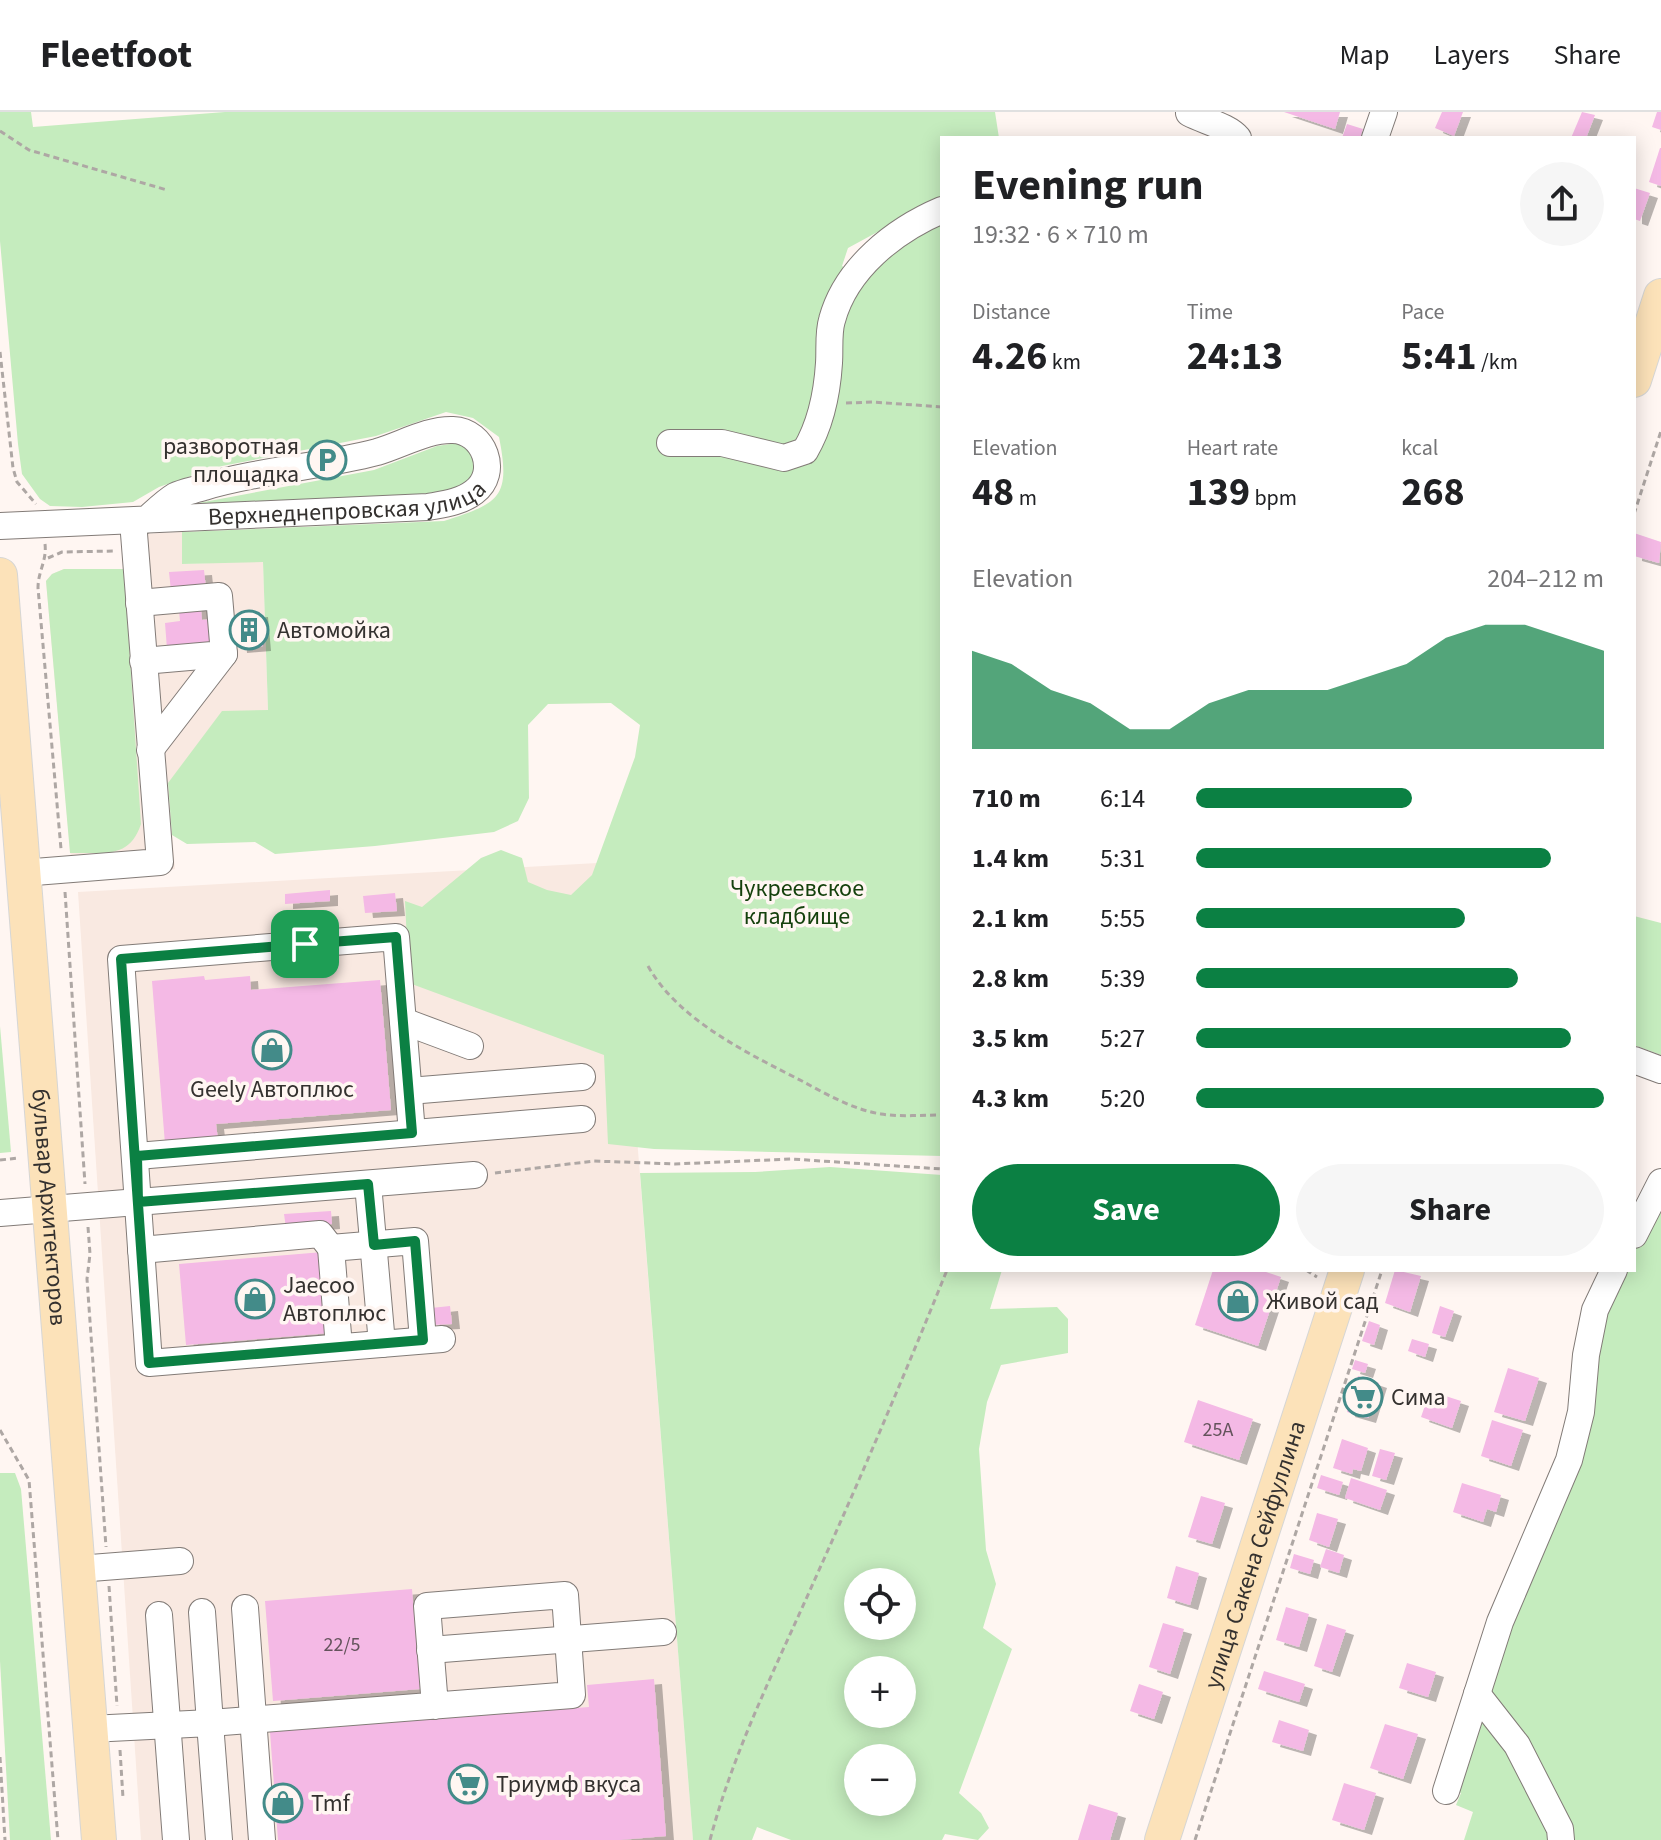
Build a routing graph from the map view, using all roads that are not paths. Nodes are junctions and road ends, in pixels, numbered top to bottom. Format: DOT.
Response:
graph roads {
  1 [pos="1384,112"];
  2 [pos="1189,113"];
  3 [pos="1236,136"];
  4 [pos="1376,136"];
  5 [pos="940,211"];
  6 [pos="1661,296"];
  7 [pos="1636,374"];
  8 [pos="670,443"];
  9 [pos="140,520"];
  10 [pos="0,526"];
  11 [pos="0,575"];
  12 [pos="139,603"];
  13 [pos="224,654"];
  14 [pos="143,661"];
  15 [pos="150,750"];
  16 [pos="0,788"];
  17 [pos="22,873"];
  18 [pos="403,1021"];
  19 [pos="470,1046"];
  20 [pos="1636,1061"];
  21 [pos="1661,1070"];
  22 [pos="582,1077"];
  23 [pos="409,1091"];
  24 [pos="582,1119"];
  25 [pos="412,1133"];
  26 [pos="137,1156"];
  27 [pos="474,1175"];
  28 [pos="1661,1182"];
  29 [pos="368,1184"];
  30 [pos="138,1202"];
  31 [pos="27,1211"];
  32 [pos="1636,1231"];
  33 [pos="374,1245"];
  34 [pos="331,1248"];
  35 [pos="141,1250"];
  36 [pos="1346,1272"];
  37 [pos="1613,1272"];
  38 [pos="382,1344"];
  39 [pos="339,1347"];
  40 [pos="180,1561"];
  41 [pos="78,1569"];
  42 [pos="245,1608"];
  43 [pos="202,1612"];
  44 [pos="159,1615"];
  45 [pos="663,1632"];
  46 [pos="568,1639"];
  47 [pos="430,1650"];
  48 [pos="1477,1694"];
  49 [pos="435,1706"];
  50 [pos="253,1720"];
  51 [pos="210,1723"];
  52 [pos="167,1727"];
  53 [pos="90,1729"];
  54 [pos="1446,1791"];
  55 [pos="78,1840"];
  56 [pos="99,1840"];
  57 [pos="176,1840"];
  58 [pos="219,1840"];
  59 [pos="262,1840"];
  60 [pos="1162,1840"];
  61 [pos="1561,1840"];
  1 -- 4 [label="street"];
  2 -- 3 [label="street"];
  5 -- 8 [label="street"];
  6 -- 7 [label="main road"];
  9 -- 9 [label="street, Верхнеднепровская улица"];
  9 -- 10 [label="street, Верхнеднепровская улица"];
  9 -- 12 [label="street"];
  11 -- 17 [label="main road, бульвар Архитекторов"];
  12 -- 13 [label="street"];
  12 -- 14 [label="street"];
  13 -- 14 [label="street"];
  13 -- 15 [label="street"];
  14 -- 15 [label="street"];
  15 -- 17 [label="street"];
  16 -- 31 [label="main road, бульвар Архитекторов"];
  17 -- 31 [label="main road, бульвар Архитекторов"];
  18 -- 19 [label="street"];
  18 -- 23 [label="street"];
  18 -- 26 [label="street"];
  20 -- 21 [label="street"];
  22 -- 23 [label="street"];
  23 -- 25 [label="street"];
  24 -- 25 [label="street"];
  25 -- 26 [label="street"];
  26 -- 30 [label="street"];
  27 -- 29 [label="street"];
  28 -- 32 [label="street"];
  29 -- 30 [label="street"];
  29 -- 33 [label="street"];
  30 -- 31 [label="street"];
  30 -- 35 [label="street"];
  31 -- 41 [label="main road, бульвар Архитекторов"];
  31 -- 55 [label="main road, бульвар Архитекторов"];
  33 -- 34 [label="street"];
  33 -- 38 [label="street"];
  33 -- 38 [label="street"];
  34 -- 35 [label="street"];
  34 -- 39 [label="street"];
  35 -- 39 [label="street"];
  36 -- 60 [label="main road, улица Сакена Сейфуллина"];
  37 -- 48 [label="street"];
  38 -- 39 [label="street"];
  40 -- 41 [label="street"];
  41 -- 53 [label="main road, бульвар Архитекторов"];
  42 -- 50 [label="street"];
  43 -- 51 [label="street"];
  44 -- 52 [label="street"];
  45 -- 46 [label="street"];
  46 -- 47 [label="street"];
  46 -- 47 [label="street"];
  46 -- 49 [label="street"];
  47 -- 49 [label="street"];
  48 -- 54 [label="street"];
  48 -- 61 [label="street"];
  49 -- 50 [label="street"];
  50 -- 51 [label="street"];
  50 -- 59 [label="street"];
  51 -- 52 [label="street"];
  51 -- 58 [label="street"];
  52 -- 53 [label="street"];
  52 -- 57 [label="street"];
  53 -- 56 [label="main road, бульвар Архитекторов"];
}
